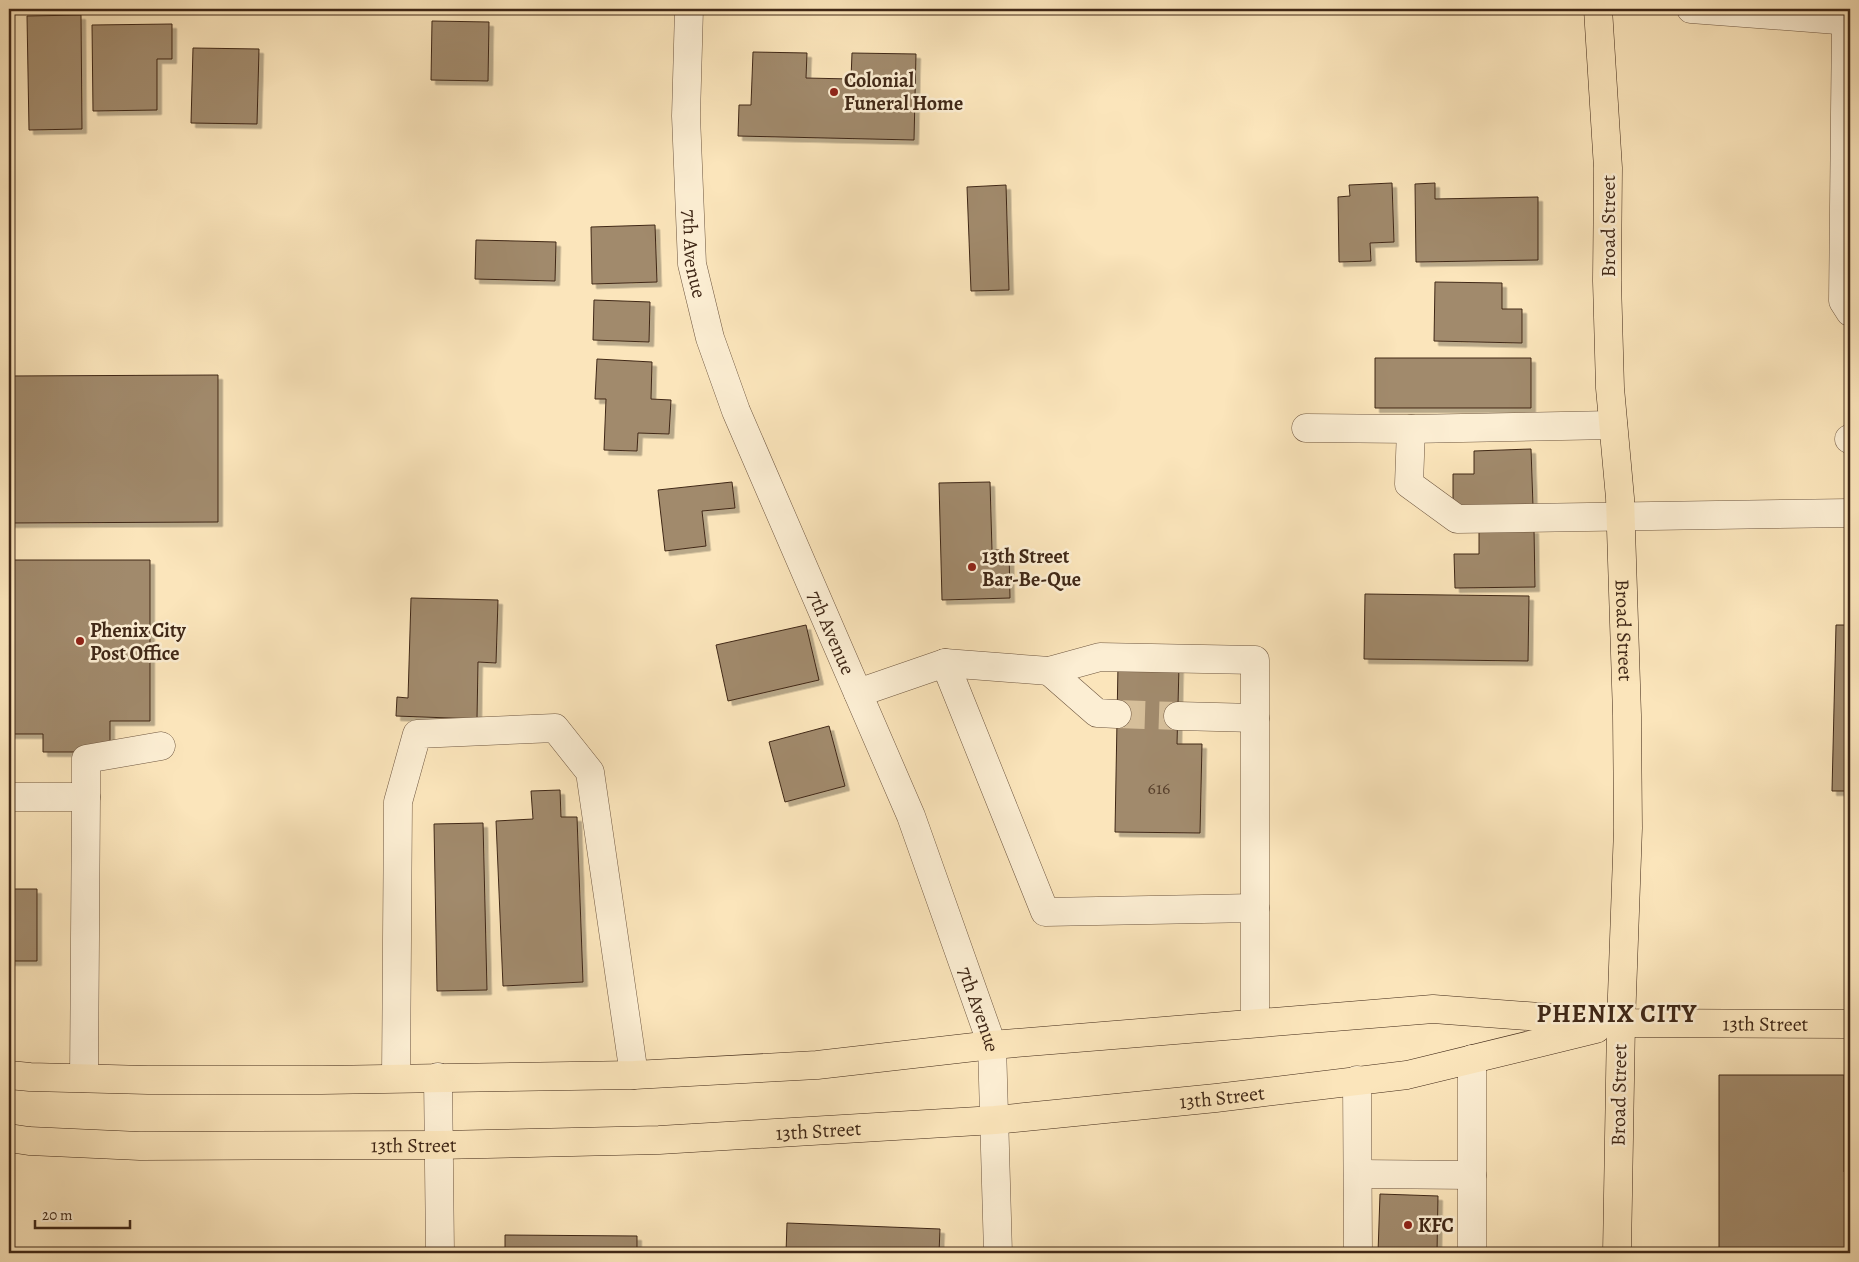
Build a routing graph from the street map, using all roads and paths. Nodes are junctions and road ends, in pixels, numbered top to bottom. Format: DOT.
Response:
graph roads {
  1 [pos="689,9"];
  2 [pos="1598,9"];
  3 [pos="1691,9"];
  4 [pos="1848,20"];
  5 [pos="1850,312"];
  6 [pos="1613,425"];
  7 [pos="1306,428"];
  8 [pos="1411,429"];
  9 [pos="1850,513"];
  10 [pos="1621,516"];
  11 [pos="945,663"];
  12 [pos="1049,671"];
  13 [pos="858,693"];
  14 [pos="1117,714"];
  15 [pos="1178,716"];
  16 [pos="1256,718"];
  17 [pos="161,746"];
  18 [pos="9,798"];
  19 [pos="86,798"];
  20 [pos="1255,908"];
  21 [pos="1255,1023"];
  22 [pos="1621,1023"];
  23 [pos="1850,1024"];
  24 [pos="992,1045"];
  25 [pos="1472,1059"];
  26 [pos="9,1075"];
  27 [pos="634,1075"];
  28 [pos="438,1077"];
  29 [pos="84,1078"];
  30 [pos="396,1078"];
  31 [pos="1357,1080"];
  32 [pos="995,1120"];
  33 [pos="9,1138"];
  34 [pos="439,1145"];
  35 [pos="1358,1174"];
  36 [pos="1472,1175"];
  37 [pos="440,1253"];
  38 [pos="998,1253"];
  39 [pos="1358,1253"];
  40 [pos="1472,1253"];
  41 [pos="1617,1253"];
  1 -- 13 [label="street, 7th Avenue"];
  2 -- 6 [label="main road, Broad Street"];
  3 -- 4 [label="street"];
  4 -- 5 [label="street"];
  6 -- 8 [label="street"];
  6 -- 10 [label="main road, Broad Street"];
  7 -- 8 [label="street"];
  8 -- 10 [label="street"];
  9 -- 10 [label="street"];
  10 -- 22 [label="main road, Broad Street"];
  11 -- 12 [label="street"];
  11 -- 13 [label="street"];
  11 -- 20 [label="street"];
  12 -- 14 [label="street"];
  12 -- 16 [label="street"];
  13 -- 24 [label="street, 7th Avenue"];
  15 -- 16 [label="street"];
  16 -- 20 [label="street"];
  17 -- 19 [label="street"];
  18 -- 19 [label="street"];
  19 -- 29 [label="street"];
  20 -- 21 [label="street"];
  21 -- 22 [label="main road, 13th Street"];
  21 -- 24 [label="main road, 13th Street"];
  22 -- 23 [label="main road, 13th Street"];
  22 -- 25 [label="main road, 13th Street"];
  22 -- 41 [label="main road, Broad Street"];
  24 -- 27 [label="main road, 13th Street"];
  24 -- 32 [label="street, 7th Avenue"];
  25 -- 31 [label="main road, 13th Street"];
  25 -- 36 [label="street"];
  26 -- 29 [label="main road, 13th Street"];
  27 -- 28 [label="main road, 13th Street"];
  27 -- 30 [label="street"];
  28 -- 30 [label="main road, 13th Street"];
  28 -- 34 [label="street"];
  29 -- 30 [label="main road, 13th Street"];
  31 -- 32 [label="main road, 13th Street"];
  31 -- 35 [label="street"];
  32 -- 34 [label="main road, 13th Street"];
  32 -- 38 [label="street, 7th Avenue"];
  33 -- 34 [label="main road, 13th Street"];
  34 -- 37 [label="street"];
  35 -- 36 [label="street"];
  35 -- 39 [label="street"];
  36 -- 40 [label="street"];
}
